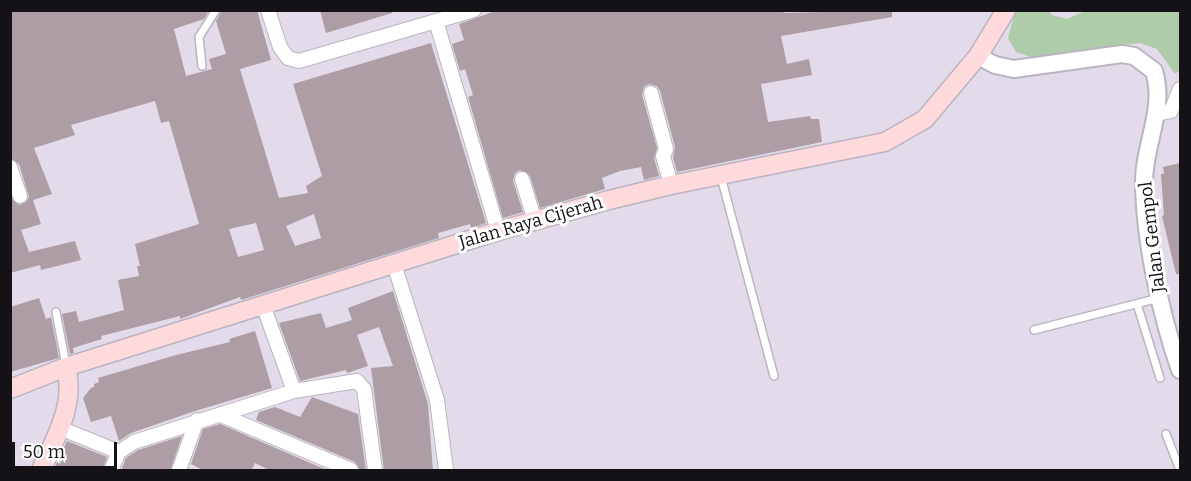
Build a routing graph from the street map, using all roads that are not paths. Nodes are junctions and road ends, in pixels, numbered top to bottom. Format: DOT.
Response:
graph roads {
  1 [pos="216,10"];
  2 [pos="268,10"];
  3 [pos="474,10"];
  4 [pos="1006,10"];
  5 [pos="436,21"];
  6 [pos="978,56"];
  7 [pos="202,66"];
  8 [pos="1180,89"];
  9 [pos="651,93"];
  10 [pos="1157,114"];
  11 [pos="10,167"];
  12 [pos="720,175"];
  13 [pos="522,179"];
  14 [pos="670,185"];
  15 [pos="20,196"];
  16 [pos="535,221"];
  17 [pos="498,231"];
  18 [pos="394,264"];
  19 [pos="1160,298"];
  20 [pos="1137,304"];
  21 [pos="263,305"];
  22 [pos="56,312"];
  23 [pos="1034,330"];
  24 [pos="66,367"];
  25 [pos="1180,370"];
  26 [pos="774,376"];
  27 [pos="1160,378"];
  28 [pos="10,389"];
  29 [pos="294,391"];
  30 [pos="221,415"];
  31 [pos="197,420"];
  32 [pos="60,428"];
  33 [pos="1166,434"];
  34 [pos="119,452"];
  35 [pos="182,470"];
  36 [pos="41,471"];
  37 [pos="111,471"];
  38 [pos="351,471"];
  39 [pos="375,471"];
  40 [pos="446,471"];
  41 [pos="1180,471"];
  1 -- 7 [label="lane"];
  2 -- 5 [label="street"];
  3 -- 5 [label="street"];
  4 -- 6 [label="main road, Jalan Raya Cijerah"];
  5 -- 17 [label="street"];
  6 -- 10 [label="street, Jalan Gempol"];
  6 -- 12 [label="main road, Jalan Raya Cijerah"];
  8 -- 10 [label="street"];
  9 -- 14 [label="street"];
  10 -- 19 [label="street, Jalan Gempol"];
  11 -- 15 [label="street"];
  12 -- 14 [label="main road, Jalan Raya Cijerah"];
  12 -- 26 [label="lane"];
  13 -- 16 [label="street"];
  14 -- 16 [label="main road, Jalan Raya Cijerah"];
  16 -- 17 [label="main road, Jalan Raya Cijerah"];
  17 -- 18 [label="main road, Jalan Raya Cijerah"];
  18 -- 21 [label="main road, Jalan Raya Cijerah"];
  18 -- 40 [label="street"];
  19 -- 20 [label="lane"];
  19 -- 25 [label="street, Jalan Gempol"];
  20 -- 23 [label="lane"];
  20 -- 27 [label="lane"];
  21 -- 24 [label="main road, Jalan Raya Cijerah"];
  21 -- 29 [label="street"];
  22 -- 24 [label="lane"];
  24 -- 28 [label="main road, Jalan Raya Cijerah"];
  24 -- 32 [label="main road"];
  29 -- 30 [label="street"];
  29 -- 39 [label="street"];
  30 -- 31 [label="street"];
  30 -- 38 [label="street"];
  31 -- 34 [label="street"];
  31 -- 35 [label="street"];
  32 -- 34 [label="street"];
  32 -- 36 [label="main road"];
  33 -- 41 [label="lane"];
  34 -- 37 [label="street"];
}
